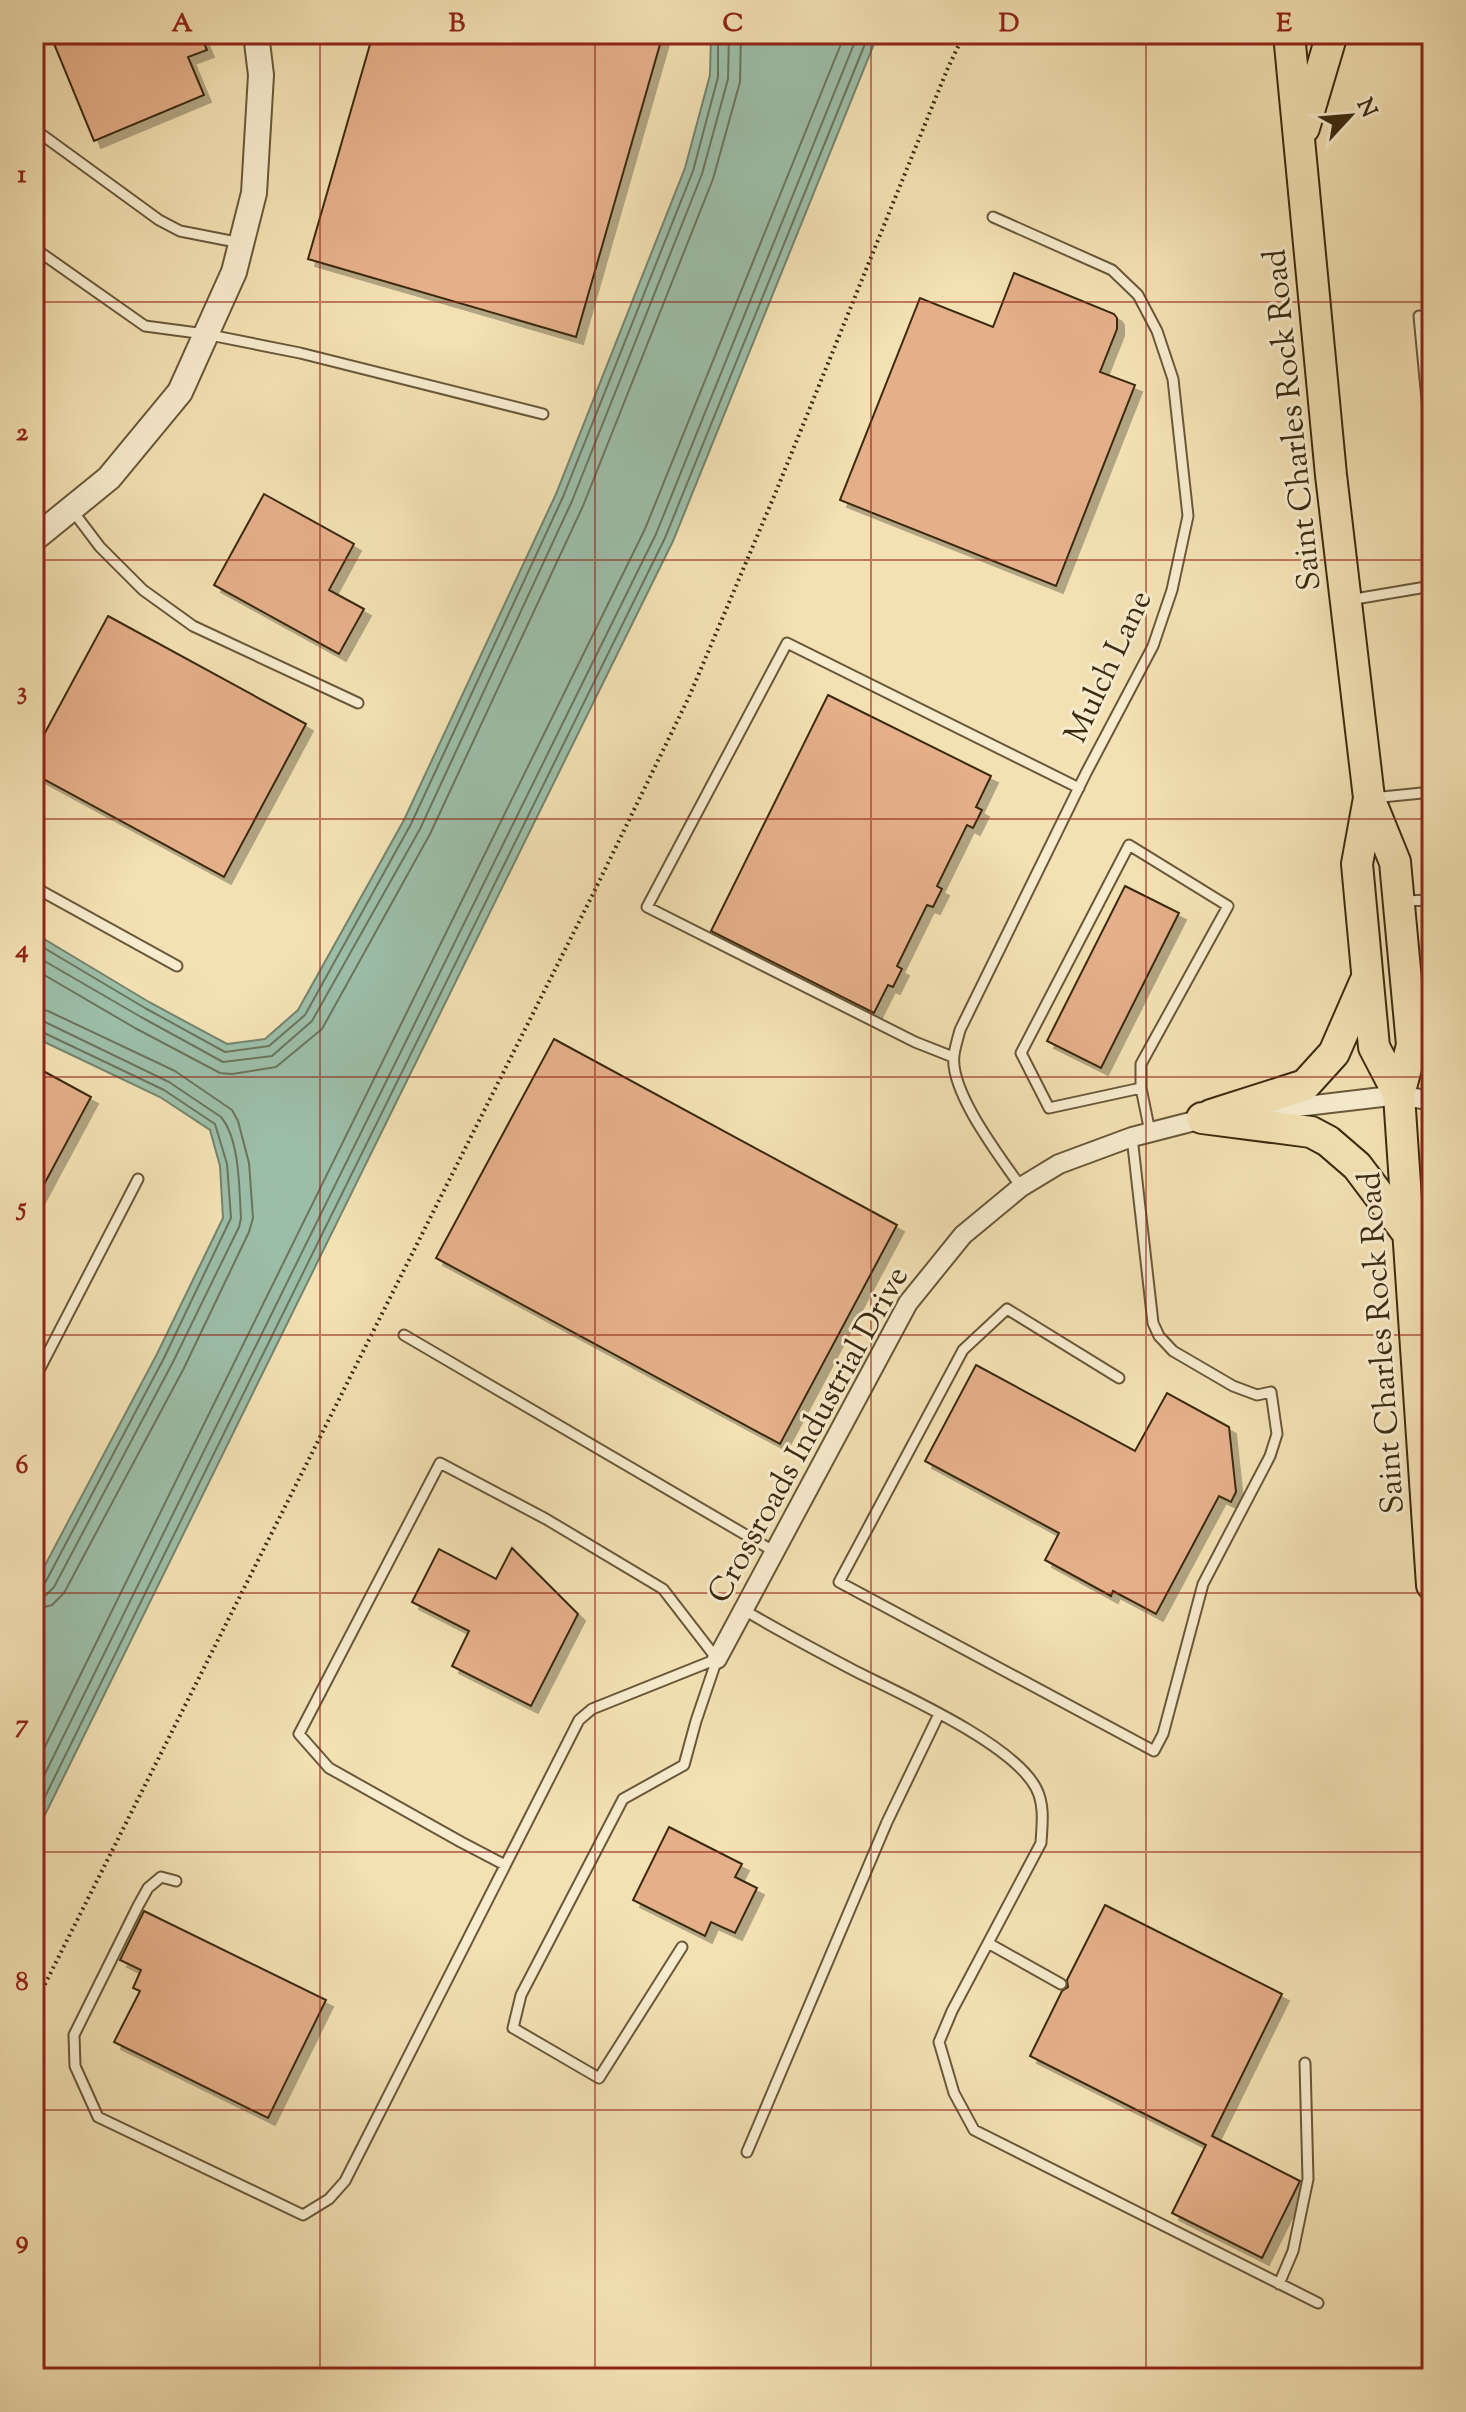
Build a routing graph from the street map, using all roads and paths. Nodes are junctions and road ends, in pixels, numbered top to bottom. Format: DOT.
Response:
graph roads {
  1 [pos="256,34"];
  2 [pos="964,34"];
  3 [pos="1289,34"];
  4 [pos="1332,34"];
  5 [pos="34,129"];
  6 [pos="1299,141"];
  7 [pos="993,217"];
  8 [pos="241,243"];
  9 [pos="34,248"];
  10 [pos="1419,316"];
  11 [pos="205,334"];
  12 [pos="1430,402"];
  13 [pos="543,414"];
  14 [pos="1432,452"];
  15 [pos="72,510"];
  16 [pos="34,539"];
  17 [pos="1432,586"];
  18 [pos="1346,600"];
  19 [pos="358,703"];
  20 [pos="1079,788"];
  21 [pos="1432,792"];
  22 [pos="1369,798"];
  23 [pos="34,887"];
  24 [pos="1432,900"];
  25 [pos="1398,901"];
  26 [pos="177,966"];
  27 [pos="1368,976"];
  28 [pos="1419,994"];
  29 [pos="953,1057"];
  30 [pos="1141,1088"];
  31 [pos="1399,1095"];
  32 [pos="1432,1101"];
  33 [pos="1202,1118"];
  34 [pos="1150,1132"];
  35 [pos="1132,1137"];
  36 [pos="138,1179"];
  37 [pos="1021,1187"];
  38 [pos="1409,1235"];
  39 [pos="404,1335"];
  40 [pos="1119,1378"];
  41 [pos="34,1380"];
  42 [pos="775,1552"];
  43 [pos="1432,1585"];
  44 [pos="743,1610"];
  45 [pos="717,1659"];
  46 [pos="939,1714"];
  47 [pos="505,1865"];
  48 [pos="176,1881"];
  49 [pos="988,1943"];
  50 [pos="682,1947"];
  51 [pos="1061,1984"];
  52 [pos="34,2006"];
  53 [pos="1305,2063"];
  54 [pos="747,2152"];
  55 [pos="1279,2284"];
  56 [pos="1318,2303"];
  1 -- 8 [label="street"];
  2 -- 52 [label="path"];
  3 -- 6 [label="main road, Saint Charles Rock Road"];
  4 -- 6 [label="main road"];
  5 -- 8 [label="lane"];
  6 -- 18 [label="main road, Saint Charles Rock Road"];
  7 -- 20 [label="lane, Mulch Lane"];
  8 -- 11 [label="street"];
  9 -- 11 [label="lane"];
  10 -- 12 [label="lane"];
  11 -- 13 [label="lane"];
  11 -- 15 [label="street"];
  12 -- 14 [label="lane"];
  15 -- 16 [label="street"];
  15 -- 19 [label="lane"];
  17 -- 18 [label="lane"];
  18 -- 22 [label="main road, Saint Charles Rock Road"];
  20 -- 29 [label="lane, Mulch Lane"];
  20 -- 29 [label="lane"];
  21 -- 22 [label="lane"];
  22 -- 25 [label="main road, Saint Charles Rock Road"];
  22 -- 27 [label="main road, Saint Charles Rock Road"];
  23 -- 26 [label="lane"];
  24 -- 25 [label="lane"];
  25 -- 28 [label="main road, Saint Charles Rock Road"];
  27 -- 31 [label="main road, Saint Charles Rock Road"];
  27 -- 33 [label="main road"];
  28 -- 31 [label="main road, Saint Charles Rock Road"];
  29 -- 37 [label="lane"];
  30 -- 30 [label="lane"];
  30 -- 34 [label="lane"];
  31 -- 32 [label="street, Crossroads Industrial Drive"];
  31 -- 33 [label="street, Crossroads Industrial Drive"];
  31 -- 38 [label="main road, Saint Charles Rock Road"];
  33 -- 34 [label="street, Crossroads Industrial Drive"];
  33 -- 38 [label="main road"];
  34 -- 35 [label="street, Crossroads Industrial Drive"];
  35 -- 37 [label="street, Crossroads Industrial Drive"];
  35 -- 40 [label="lane"];
  36 -- 41 [label="lane"];
  37 -- 42 [label="street, Crossroads Industrial Drive"];
  38 -- 43 [label="main road, Saint Charles Rock Road"];
  39 -- 42 [label="lane"];
  42 -- 44 [label="street, Crossroads Industrial Drive"];
  44 -- 45 [label="street, Crossroads Industrial Drive"];
  44 -- 46 [label="lane"];
  45 -- 47 [label="lane"];
  45 -- 47 [label="lane"];
  45 -- 50 [label="lane"];
  46 -- 49 [label="lane"];
  46 -- 54 [label="lane"];
  47 -- 48 [label="lane"];
  49 -- 51 [label="lane"];
  49 -- 55 [label="lane"];
  53 -- 55 [label="lane"];
  55 -- 56 [label="lane"];
}
